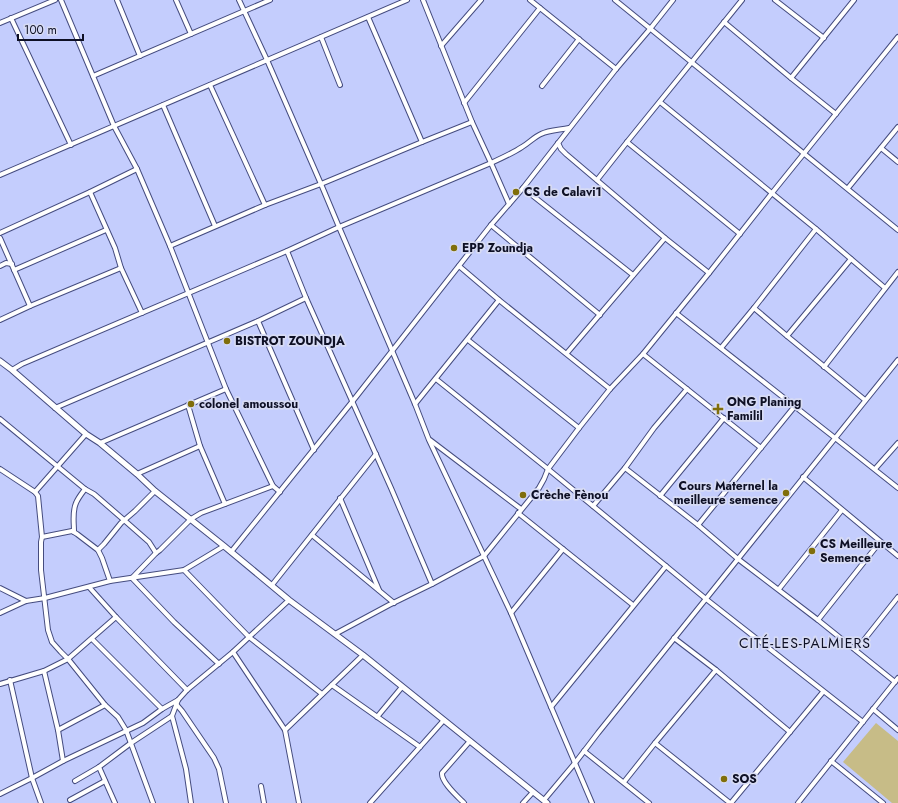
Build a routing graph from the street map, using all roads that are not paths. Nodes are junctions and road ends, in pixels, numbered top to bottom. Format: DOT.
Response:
graph roads {
  1 [pos="55,0"];
  2 [pos="61,0"];
  3 [pos="117,0"];
  4 [pos="176,0"];
  5 [pos="239,0"];
  6 [pos="270,0"];
  7 [pos="407,0"];
  8 [pos="423,0"];
  9 [pos="481,0"];
  10 [pos="530,0"];
  11 [pos="615,0"];
  12 [pos="672,0"];
  13 [pos="742,0"];
  14 [pos="775,0"];
  15 [pos="854,0"];
  16 [pos="540,8"];
  17 [pos="244,11"];
  18 [pos="368,17"];
  19 [pos="11,18"];
  20 [pos="724,22"];
  21 [pos="0,23"];
  22 [pos="650,29"];
  23 [pos="191,34"];
  24 [pos="321,37"];
  25 [pos="898,37"];
  26 [pos="824,38"];
  27 [pos="579,39"];
  28 [pos="441,46"];
  29 [pos="140,56"];
  30 [pos="267,60"];
  31 [pos="692,62"];
  32 [pos="616,69"];
  33 [pos="93,76"];
  34 [pos="791,78"];
  35 [pos="210,85"];
  36 [pos="340,85"];
  37 [pos="542,86"];
  38 [pos="660,102"];
  39 [pos="464,103"];
  40 [pos="162,105"];
  41 [pos="836,114"];
  42 [pos="472,122"];
  43 [pos="114,126"];
  44 [pos="569,128"];
  45 [pos="898,128"];
  46 [pos="422,142"];
  47 [pos="627,142"];
  48 [pos="558,143"];
  49 [pos="71,145"];
  50 [pos="881,148"];
  51 [pos="804,153"];
  52 [pos="898,162"];
  53 [pos="491,163"];
  54 [pos="137,170"];
  55 [pos="0,175"];
  56 [pos="597,180"];
  57 [pos="321,184"];
  58 [pos="523,188"];
  59 [pos="848,188"];
  60 [pos="90,192"];
  61 [pos="772,193"];
  62 [pos="509,204"];
  63 [pos="265,205"];
  64 [pos="491,225"];
  65 [pos="215,226"];
  66 [pos="339,227"];
  67 [pos="816,229"];
  68 [pos="106,230"];
  69 [pos="898,230"];
  70 [pos="0,233"];
  71 [pos="740,234"];
  72 [pos="0,238"];
  73 [pos="665,238"];
  74 [pos="170,246"];
  75 [pos="286,251"];
  76 [pos="851,258"];
  77 [pos="12,264"];
  78 [pos="0,265"];
  79 [pos="459,266"];
  80 [pos="121,268"];
  81 [pos="14,270"];
  82 [pos="898,272"];
  83 [pos="709,273"];
  84 [pos="633,275"];
  85 [pos="885,288"];
  86 [pos="188,293"];
  87 [pos="306,298"];
  88 [pos="500,300"];
  89 [pos="30,306"];
  90 [pos="754,308"];
  91 [pos="142,313"];
  92 [pos="676,313"];
  93 [pos="600,315"];
  94 [pos="0,320"];
  95 [pos="258,320"];
  96 [pos="788,336"];
  97 [pos="468,340"];
  98 [pos="207,342"];
  99 [pos="721,348"];
  100 [pos="392,350"];
  101 [pos="567,354"];
  102 [pos="643,354"];
  103 [pos="898,360"];
  104 [pos="1,362"];
  105 [pos="824,367"];
  106 [pos="12,370"];
  107 [pos="436,379"];
  108 [pos="226,389"];
  109 [pos="610,389"];
  110 [pos="687,389"];
  111 [pos="865,400"];
  112 [pos="352,402"];
  113 [pos="415,404"];
  114 [pos="188,405"];
  115 [pos="795,406"];
  116 [pos="55,408"];
  117 [pos="724,418"];
  118 [pos="0,419"];
  119 [pos="578,428"];
  120 [pos="86,434"];
  121 [pos="835,438"];
  122 [pos="429,440"];
  123 [pos="898,443"];
  124 [pos="100,444"];
  125 [pos="200,446"];
  126 [pos="761,448"];
  127 [pos="314,450"];
  128 [pos="376,454"];
  129 [pos="57,466"];
  130 [pos="625,468"];
  131 [pos="0,469"];
  132 [pos="548,469"];
  133 [pos="875,469"];
  134 [pos="6,473"];
  135 [pos="137,474"];
  136 [pos="0,475"];
  137 [pos="803,477"];
  138 [pos="273,486"];
  139 [pos="898,488"];
  140 [pos="85,489"];
  141 [pos="155,490"];
  142 [pos="35,492"];
  143 [pos="280,492"];
  144 [pos="660,496"];
  145 [pos="340,498"];
  146 [pos="226,504"];
  147 [pos="593,506"];
  148 [pos="842,510"];
  149 [pos="519,511"];
  150 [pos="191,519"];
  151 [pos="124,520"];
  152 [pos="698,525"];
  153 [pos="74,532"];
  154 [pos="312,535"];
  155 [pos="42,537"];
  156 [pos="880,542"];
  157 [pos="224,546"];
  158 [pos="563,549"];
  159 [pos="98,550"];
  160 [pos="231,552"];
  161 [pos="156,553"];
  162 [pos="484,556"];
  163 [pos="898,556"];
  164 [pos="738,559"];
  165 [pos="666,566"];
  166 [pos="184,570"];
  167 [pos="132,578"];
  168 [pos="110,581"];
  169 [pos="432,584"];
  170 [pos="272,585"];
  171 [pos="89,587"];
  172 [pos="0,588"];
  173 [pos="779,590"];
  174 [pos="380,592"];
  175 [pos="898,597"];
  176 [pos="44,598"];
  177 [pos="706,599"];
  178 [pos="289,600"];
  179 [pos="26,601"];
  180 [pos="394,603"];
  181 [pos="633,606"];
  182 [pos="0,613"];
  183 [pos="511,613"];
  184 [pos="116,617"];
  185 [pos="818,620"];
  186 [pos="335,634"];
  187 [pos="249,637"];
  188 [pos="92,638"];
  189 [pos="674,638"];
  190 [pos="856,650"];
  191 [pos="233,652"];
  192 [pos="363,655"];
  193 [pos="68,659"];
  194 [pos="219,664"];
  195 [pos="716,670"];
  196 [pos="44,671"];
  197 [pos="10,680"];
  198 [pos="897,680"];
  199 [pos="0,684"];
  200 [pos="332,685"];
  201 [pos="402,687"];
  202 [pos="187,690"];
  203 [pos="823,692"];
  204 [pos="322,694"];
  205 [pos="177,702"];
  206 [pos="105,705"];
  207 [pos="551,707"];
  208 [pos="162,709"];
  209 [pos="873,709"];
  210 [pos="172,716"];
  211 [pos="377,717"];
  212 [pos="444,720"];
  213 [pos="863,722"];
  214 [pos="58,730"];
  215 [pos="126,730"];
  216 [pos="284,730"];
  217 [pos="898,730"];
  218 [pos="790,732"];
  219 [pos="470,741"];
  220 [pos="131,743"];
  221 [pos="655,743"];
  222 [pos="420,747"];
  223 [pos="584,751"];
  224 [pos="63,761"];
  225 [pos="831,761"];
  226 [pos="575,763"];
  227 [pos="98,767"];
  228 [pos="32,778"];
  229 [pos="75,781"];
  230 [pos="105,782"];
  231 [pos="624,782"];
  232 [pos="261,786"];
  233 [pos="533,792"];
  234 [pos="0,794"];
  235 [pos="70,800"];
  236 [pos="463,802"];
  237 [pos="545,802"];
  238 [pos="41,803"];
  239 [pos="114,803"];
  240 [pos="153,803"];
  241 [pos="191,803"];
  242 [pos="226,803"];
  243 [pos="264,803"];
  244 [pos="299,803"];
  245 [pos="370,803"];
  246 [pos="457,803"];
  247 [pos="523,803"];
  248 [pos="592,803"];
  249 [pos="649,803"];
  250 [pos="730,803"];
  251 [pos="798,803"];
  252 [pos="883,803"];
  1 -- 19 [label="street"];
  2 -- 33 [label="street"];
  3 -- 29 [label="street"];
  4 -- 23 [label="street"];
  5 -- 17 [label="street"];
  6 -- 17 [label="street"];
  7 -- 18 [label="street"];
  8 -- 28 [label="street"];
  9 -- 28 [label="street"];
  10 -- 16 [label="street"];
  11 -- 22 [label="street"];
  12 -- 22 [label="street"];
  13 -- 20 [label="street"];
  14 -- 26 [label="street"];
  15 -- 26 [label="street"];
  16 -- 27 [label="street"];
  16 -- 39 [label="street"];
  17 -- 23 [label="street"];
  17 -- 30 [label="street"];
  18 -- 24 [label="street"];
  18 -- 46 [label="street"];
  19 -- 21 [label="street"];
  19 -- 49 [label="street"];
  20 -- 31 [label="street"];
  20 -- 34 [label="street"];
  22 -- 31 [label="street"];
  22 -- 32 [label="street"];
  23 -- 29 [label="street"];
  24 -- 30 [label="street"];
  24 -- 36 [label="street"];
  25 -- 41 [label="street"];
  26 -- 34 [label="street"];
  27 -- 32 [label="street"];
  27 -- 37 [label="street"];
  28 -- 39 [label="street"];
  29 -- 33 [label="street"];
  30 -- 35 [label="street"];
  30 -- 57 [label="street"];
  31 -- 38 [label="street"];
  31 -- 51 [label="street"];
  32 -- 44 [label="street"];
  33 -- 43 [label="street"];
  34 -- 41 [label="street"];
  35 -- 40 [label="street"];
  35 -- 63 [label="street"];
  38 -- 47 [label="street"];
  38 -- 61 [label="street"];
  39 -- 42 [label="street"];
  40 -- 43 [label="street"];
  40 -- 65 [label="street"];
  41 -- 51 [label="street"];
  42 -- 46 [label="street"];
  42 -- 53 [label="street"];
  43 -- 49 [label="street"];
  43 -- 54 [label="street"];
  44 -- 48 [label="street"];
  44 -- 53 [label="street"];
  45 -- 50 [label="street"];
  46 -- 57 [label="street"];
  47 -- 56 [label="street"];
  47 -- 71 [label="street"];
  48 -- 56 [label="street"];
  48 -- 58 [label="street"];
  49 -- 55 [label="street"];
  50 -- 52 [label="street"];
  50 -- 59 [label="street"];
  51 -- 59 [label="street"];
  51 -- 61 [label="street"];
  53 -- 62 [label="street"];
  53 -- 66 [label="street"];
  54 -- 60 [label="street"];
  54 -- 74 [label="street"];
  56 -- 73 [label="street"];
  57 -- 63 [label="street"];
  57 -- 66 [label="street"];
  58 -- 62 [label="street"];
  58 -- 84 [label="street"];
  59 -- 69 [label="street"];
  60 -- 68 [label="street"];
  60 -- 70 [label="street"];
  61 -- 67 [label="street"];
  61 -- 71 [label="street"];
  62 -- 64 [label="street"];
  63 -- 65 [label="street"];
  64 -- 79 [label="street"];
  64 -- 93 [label="street"];
  65 -- 74 [label="street"];
  66 -- 75 [label="street"];
  66 -- 100 [label="street"];
  67 -- 76 [label="street"];
  67 -- 90 [label="street"];
  68 -- 80 [label="street"];
  68 -- 81 [label="street"];
  71 -- 83 [label="street"];
  72 -- 77 [label="street"];
  73 -- 83 [label="street"];
  73 -- 84 [label="street"];
  74 -- 86 [label="street"];
  75 -- 86 [label="street"];
  75 -- 87 [label="street"];
  76 -- 85 [label="street"];
  76 -- 96 [label="street"];
  77 -- 78 [label="street"];
  77 -- 81 [label="street"];
  79 -- 88 [label="street"];
  79 -- 100 [label="street"];
  80 -- 89 [label="street"];
  80 -- 91 [label="street"];
  81 -- 89 [label="street"];
  82 -- 85 [label="street"];
  83 -- 92 [label="street"];
  84 -- 93 [label="street"];
  85 -- 105 [label="street"];
  86 -- 91 [label="street"];
  86 -- 98 [label="street"];
  87 -- 95 [label="street"];
  87 -- 112 [label="street"];
  88 -- 97 [label="street"];
  88 -- 101 [label="street"];
  89 -- 94 [label="street"];
  90 -- 96 [label="street"];
  90 -- 99 [label="street"];
  91 -- 106 [label="street"];
  92 -- 99 [label="street"];
  92 -- 102 [label="street"];
  93 -- 101 [label="street"];
  95 -- 98 [label="street"];
  95 -- 127 [label="street"];
  96 -- 105 [label="street"];
  97 -- 107 [label="street"];
  97 -- 119 [label="street"];
  98 -- 108 [label="street"];
  98 -- 116 [label="street"];
  99 -- 115 [label="street"];
  100 -- 112 [label="street"];
  100 -- 113 [label="street"];
  101 -- 109 [label="street"];
  102 -- 109 [label="street"];
  102 -- 110 [label="street"];
  103 -- 111 [label="street"];
  104 -- 106 [label="street"];
  105 -- 111 [label="street"];
  106 -- 116 [label="street"];
  107 -- 113 [label="street"];
  107 -- 132 [label="street"];
  108 -- 114 [label="street"];
  108 -- 138 [label="street"];
  109 -- 119 [label="street"];
  110 -- 117 [label="street"];
  110 -- 130 [label="street"];
  111 -- 121 [label="street"];
  112 -- 127 [label="street"];
  112 -- 128 [label="street"];
  113 -- 122 [label="street"];
  114 -- 124 [label="street"];
  114 -- 125 [label="street"];
  115 -- 121 [label="street"];
  115 -- 126 [label="street"];
  116 -- 120 [label="street"];
  117 -- 126 [label="street"];
  117 -- 144 [label="street"];
  118 -- 129 [label="street"];
  119 -- 132 [label="street"];
  120 -- 124 [label="street"];
  120 -- 129 [label="street"];
  121 -- 133 [label="street"];
  121 -- 137 [label="street"];
  122 -- 149 [label="street"];
  122 -- 162 [label="street"];
  123 -- 133 [label="street"];
  124 -- 135 [label="street"];
  125 -- 135 [label="street"];
  125 -- 146 [label="street"];
  126 -- 152 [label="street"];
  127 -- 143 [label="street"];
  128 -- 145 [label="street"];
  128 -- 169 [label="street"];
  129 -- 140 [label="street"];
  129 -- 142 [label="street"];
  130 -- 144 [label="street"];
  130 -- 147 [label="street"];
  131 -- 134 [label="street"];
  132 -- 147 [label="street"];
  132 -- 149 [label="street"];
  133 -- 139 [label="street"];
  134 -- 136 [label="street"];
  134 -- 142 [label="street"];
  135 -- 141 [label="street"];
  137 -- 148 [label="street"];
  137 -- 164 [label="street"];
  138 -- 143 [label="street"];
  138 -- 146 [label="street"];
  140 -- 151 [label="street"];
  140 -- 153 [label="street"];
  141 -- 150 [label="street"];
  141 -- 151 [label="street"];
  142 -- 155 [label="street"];
  143 -- 160 [label="street"];
  144 -- 152 [label="street"];
  145 -- 154 [label="street"];
  145 -- 174 [label="street"];
  146 -- 150 [label="street"];
  147 -- 165 [label="street"];
  148 -- 156 [label="street"];
  148 -- 173 [label="street"];
  149 -- 158 [label="street"];
  149 -- 162 [label="street"];
  150 -- 157 [label="street"];
  150 -- 161 [label="street"];
  151 -- 159 [label="street"];
  151 -- 161 [label="street"];
  152 -- 164 [label="street"];
  153 -- 155 [label="street"];
  153 -- 159 [label="street"];
  154 -- 170 [label="street"];
  154 -- 174 [label="street"];
  155 -- 176 [label="street"];
  156 -- 163 [label="street"];
  156 -- 185 [label="street"];
  157 -- 160 [label="street"];
  157 -- 166 [label="street"];
  158 -- 181 [label="street"];
  158 -- 183 [label="street"];
  159 -- 168 [label="street"];
  160 -- 170 [label="street"];
  161 -- 167 [label="street"];
  162 -- 169 [label="street"];
  162 -- 183 [label="street"];
  164 -- 173 [label="street"];
  164 -- 177 [label="street"];
  165 -- 177 [label="street"];
  165 -- 181 [label="street"];
  166 -- 167 [label="street"];
  166 -- 187 [label="street"];
  167 -- 168 [label="street"];
  167 -- 194 [label="street"];
  168 -- 171 [label="street"];
  169 -- 180 [label="street"];
  170 -- 178 [label="street"];
  171 -- 176 [label="street"];
  171 -- 184 [label="street"];
  172 -- 179 [label="street"];
  173 -- 185 [label="street"];
  174 -- 180 [label="street"];
  175 -- 190 [label="street"];
  176 -- 179 [label="street"];
  176 -- 193 [label="street"];
  177 -- 189 [label="street"];
  177 -- 203 [label="street"];
  178 -- 186 [label="street"];
  178 -- 187 [label="street"];
  179 -- 182 [label="street"];
  180 -- 186 [label="street"];
  181 -- 207 [label="street"];
  183 -- 207 [label="street"];
  184 -- 188 [label="street"];
  184 -- 202 [label="street"];
  185 -- 190 [label="street"];
  186 -- 192 [label="street"];
  187 -- 191 [label="street"];
  187 -- 204 [label="street"];
  188 -- 193 [label="street"];
  188 -- 208 [label="street"];
  189 -- 195 [label="street"];
  189 -- 223 [label="street"];
  190 -- 198 [label="street"];
  191 -- 194 [label="street"];
  191 -- 216 [label="street"];
  192 -- 200 [label="street"];
  192 -- 201 [label="street"];
  193 -- 196 [label="street"];
  193 -- 206 [label="street"];
  194 -- 202 [label="street"];
  195 -- 218 [label="street"];
  195 -- 221 [label="street"];
  196 -- 197 [label="street"];
  196 -- 214 [label="street"];
  197 -- 199 [label="street"];
  197 -- 228 [label="street"];
  198 -- 209 [label="street"];
  200 -- 204 [label="street"];
  200 -- 211 [label="street"];
  201 -- 211 [label="street"];
  201 -- 212 [label="street"];
  202 -- 205 [label="street"];
  203 -- 213 [label="street"];
  203 -- 218 [label="street"];
  204 -- 216 [label="street"];
  205 -- 208 [label="street"];
  205 -- 210 [label="street"];
  205 -- 242 [label="street"];
  206 -- 214 [label="street"];
  206 -- 215 [label="street"];
  207 -- 226 [label="street"];
  208 -- 215 [label="street"];
  209 -- 213 [label="street"];
  209 -- 217 [label="street"];
  210 -- 220 [label="street"];
  210 -- 241 [label="street"];
  211 -- 222 [label="street"];
  212 -- 219 [label="street"];
  212 -- 222 [label="street"];
  213 -- 225 [label="street"];
  214 -- 224 [label="street"];
  215 -- 220 [label="street"];
  215 -- 224 [label="street"];
  216 -- 244 [label="street"];
  218 -- 250 [label="street"];
  219 -- 233 [label="street"];
  219 -- 236 [label="street"];
  220 -- 227 [label="street"];
  220 -- 240 [label="street"];
  221 -- 231 [label="street"];
  221 -- 250 [label="street"];
  222 -- 245 [label="street"];
  223 -- 226 [label="street"];
  223 -- 231 [label="street"];
  224 -- 228 [label="street"];
  225 -- 251 [label="street"];
  225 -- 252 [label="street"];
  226 -- 237 [label="street"];
  226 -- 248 [label="street"];
  227 -- 229 [label="street"];
  227 -- 230 [label="street"];
  228 -- 234 [label="street"];
  228 -- 238 [label="street"];
  230 -- 235 [label="street"];
  230 -- 239 [label="street"];
  231 -- 249 [label="street"];
  232 -- 243 [label="street"];
  233 -- 237 [label="street"];
  233 -- 247 [label="street"];
  236 -- 246 [label="street"];
}
